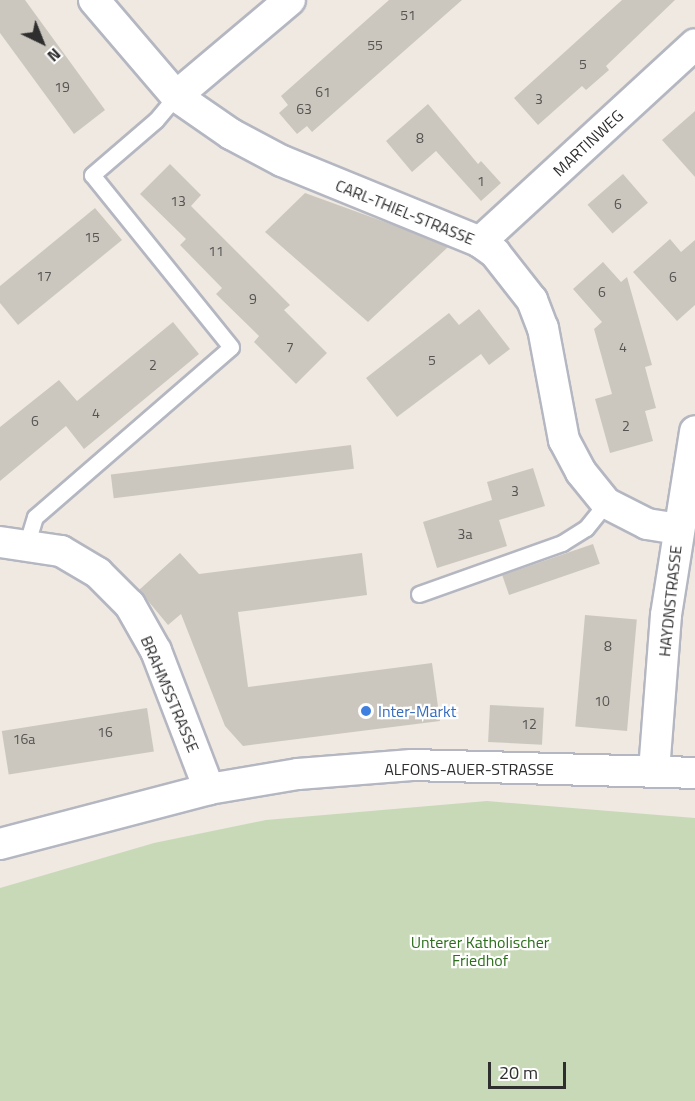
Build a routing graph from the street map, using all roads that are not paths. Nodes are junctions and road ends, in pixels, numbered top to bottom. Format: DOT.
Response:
graph roads {
  1 [pos="94,0"];
  2 [pos="290,0"];
  3 [pos="695,44"];
  4 [pos="176,96"];
  5 [pos="480,242"];
  6 [pos="695,431"];
  7 [pos="606,503"];
  8 [pos="678,529"];
  9 [pos="14,542"];
  10 [pos="419,594"];
  11 [pos="654,771"];
  12 [pos="695,773"];
  13 [pos="209,789"];
  14 [pos="0,844"];
  1 -- 4 [label="street, CARL-THIEL-STRASSE"];
  2 -- 4 [label="street"];
  3 -- 5 [label="street, MARTINWEG"];
  4 -- 5 [label="street, CARL-THIEL-STRASSE"];
  4 -- 9 [label="lane"];
  5 -- 7 [label="street, CARL-THIEL-STRASSE"];
  6 -- 8 [label="street, HAYDNSTRASSE"];
  7 -- 8 [label="street, CARL-THIEL-STRASSE"];
  7 -- 10 [label="lane"];
  8 -- 11 [label="street, HAYDNSTRASSE"];
  9 -- 13 [label="street, BRAHMSSTRASSE"];
  11 -- 12 [label="street, ALFONS-AUER-STRASSE"];
  11 -- 13 [label="street, ALFONS-AUER-STRASSE"];
  13 -- 14 [label="street, ALFONS-AUER-STRASSE"];
}
